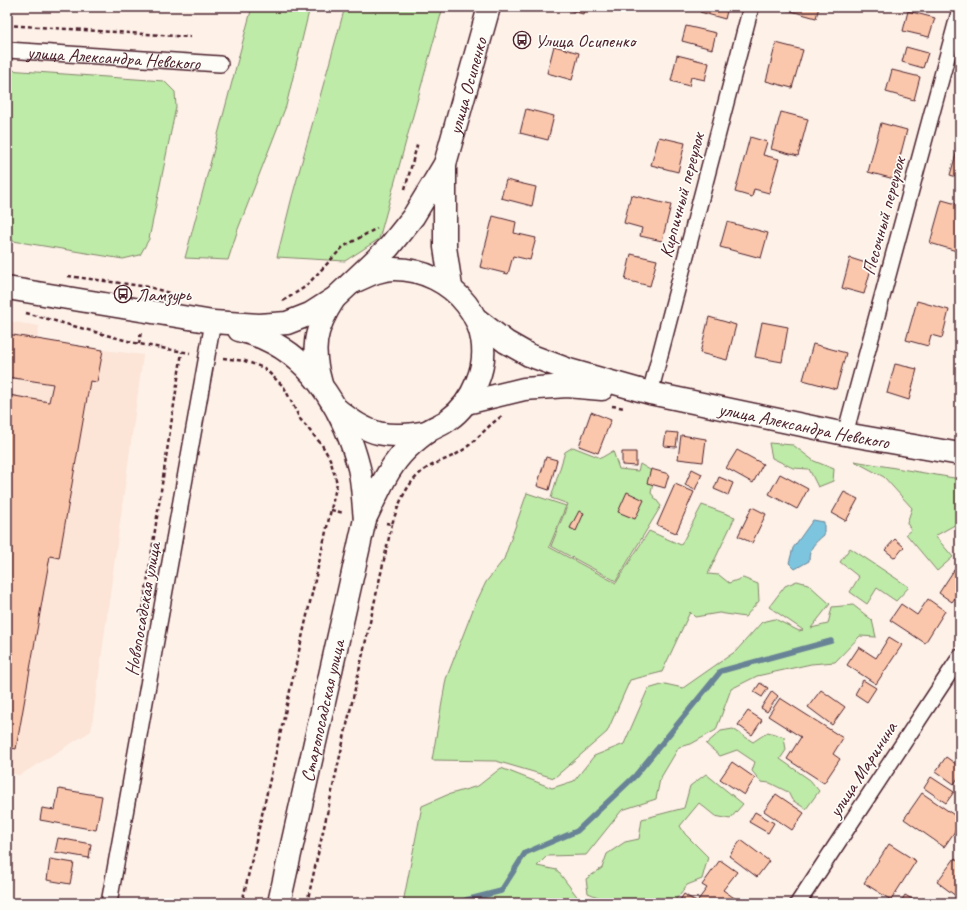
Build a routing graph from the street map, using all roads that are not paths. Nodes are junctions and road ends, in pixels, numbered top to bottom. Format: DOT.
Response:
graph roads {
  1 [pos="489,7"];
  2 [pos="750,7"];
  3 [pos="960,9"];
  4 [pos="7,50"];
  5 [pos="220,64"];
  6 [pos="445,164"];
  7 [pos="351,283"];
  8 [pos="451,287"];
  9 [pos="7,288"];
  10 [pos="335,298"];
  11 [pos="475,318"];
  12 [pos="213,322"];
  13 [pos="322,387"];
  14 [pos="650,393"];
  15 [pos="466,403"];
  16 [pos="336,408"];
  17 [pos="427,432"];
  18 [pos="845,434"];
  19 [pos="960,454"];
  20 [pos="365,519"];
  21 [pos="960,657"];
  22 [pos="109,903"];
  23 [pos="279,903"];
  24 [pos="798,903"];
  1 -- 6 [label="main road, улица Осипенко"];
  2 -- 14 [label="street, Кирпичный переулок"];
  3 -- 18 [label="street, Песочный переулок"];
  4 -- 5 [label="street, улица Александра Невского"];
  6 -- 7 [label="main road"];
  6 -- 8 [label="main road"];
  7 -- 8 [label="main road"];
  7 -- 10 [label="main road"];
  8 -- 11 [label="main road"];
  9 -- 12 [label="main road"];
  10 -- 12 [label="main road"];
  10 -- 13 [label="main road"];
  11 -- 14 [label="main road"];
  11 -- 15 [label="main road"];
  12 -- 13 [label="main road"];
  12 -- 22 [label="street, Новопосадская улица"];
  13 -- 16 [label="main road"];
  14 -- 15 [label="main road"];
  14 -- 18 [label="main road, улица Александра Невского"];
  15 -- 17 [label="main road"];
  16 -- 17 [label="main road"];
  16 -- 20 [label="main road"];
  17 -- 20 [label="main road"];
  18 -- 19 [label="main road, улица Александра Невского"];
  20 -- 23 [label="main road, Старопосадская улица"];
  21 -- 24 [label="street, улица Маринина"];
}
